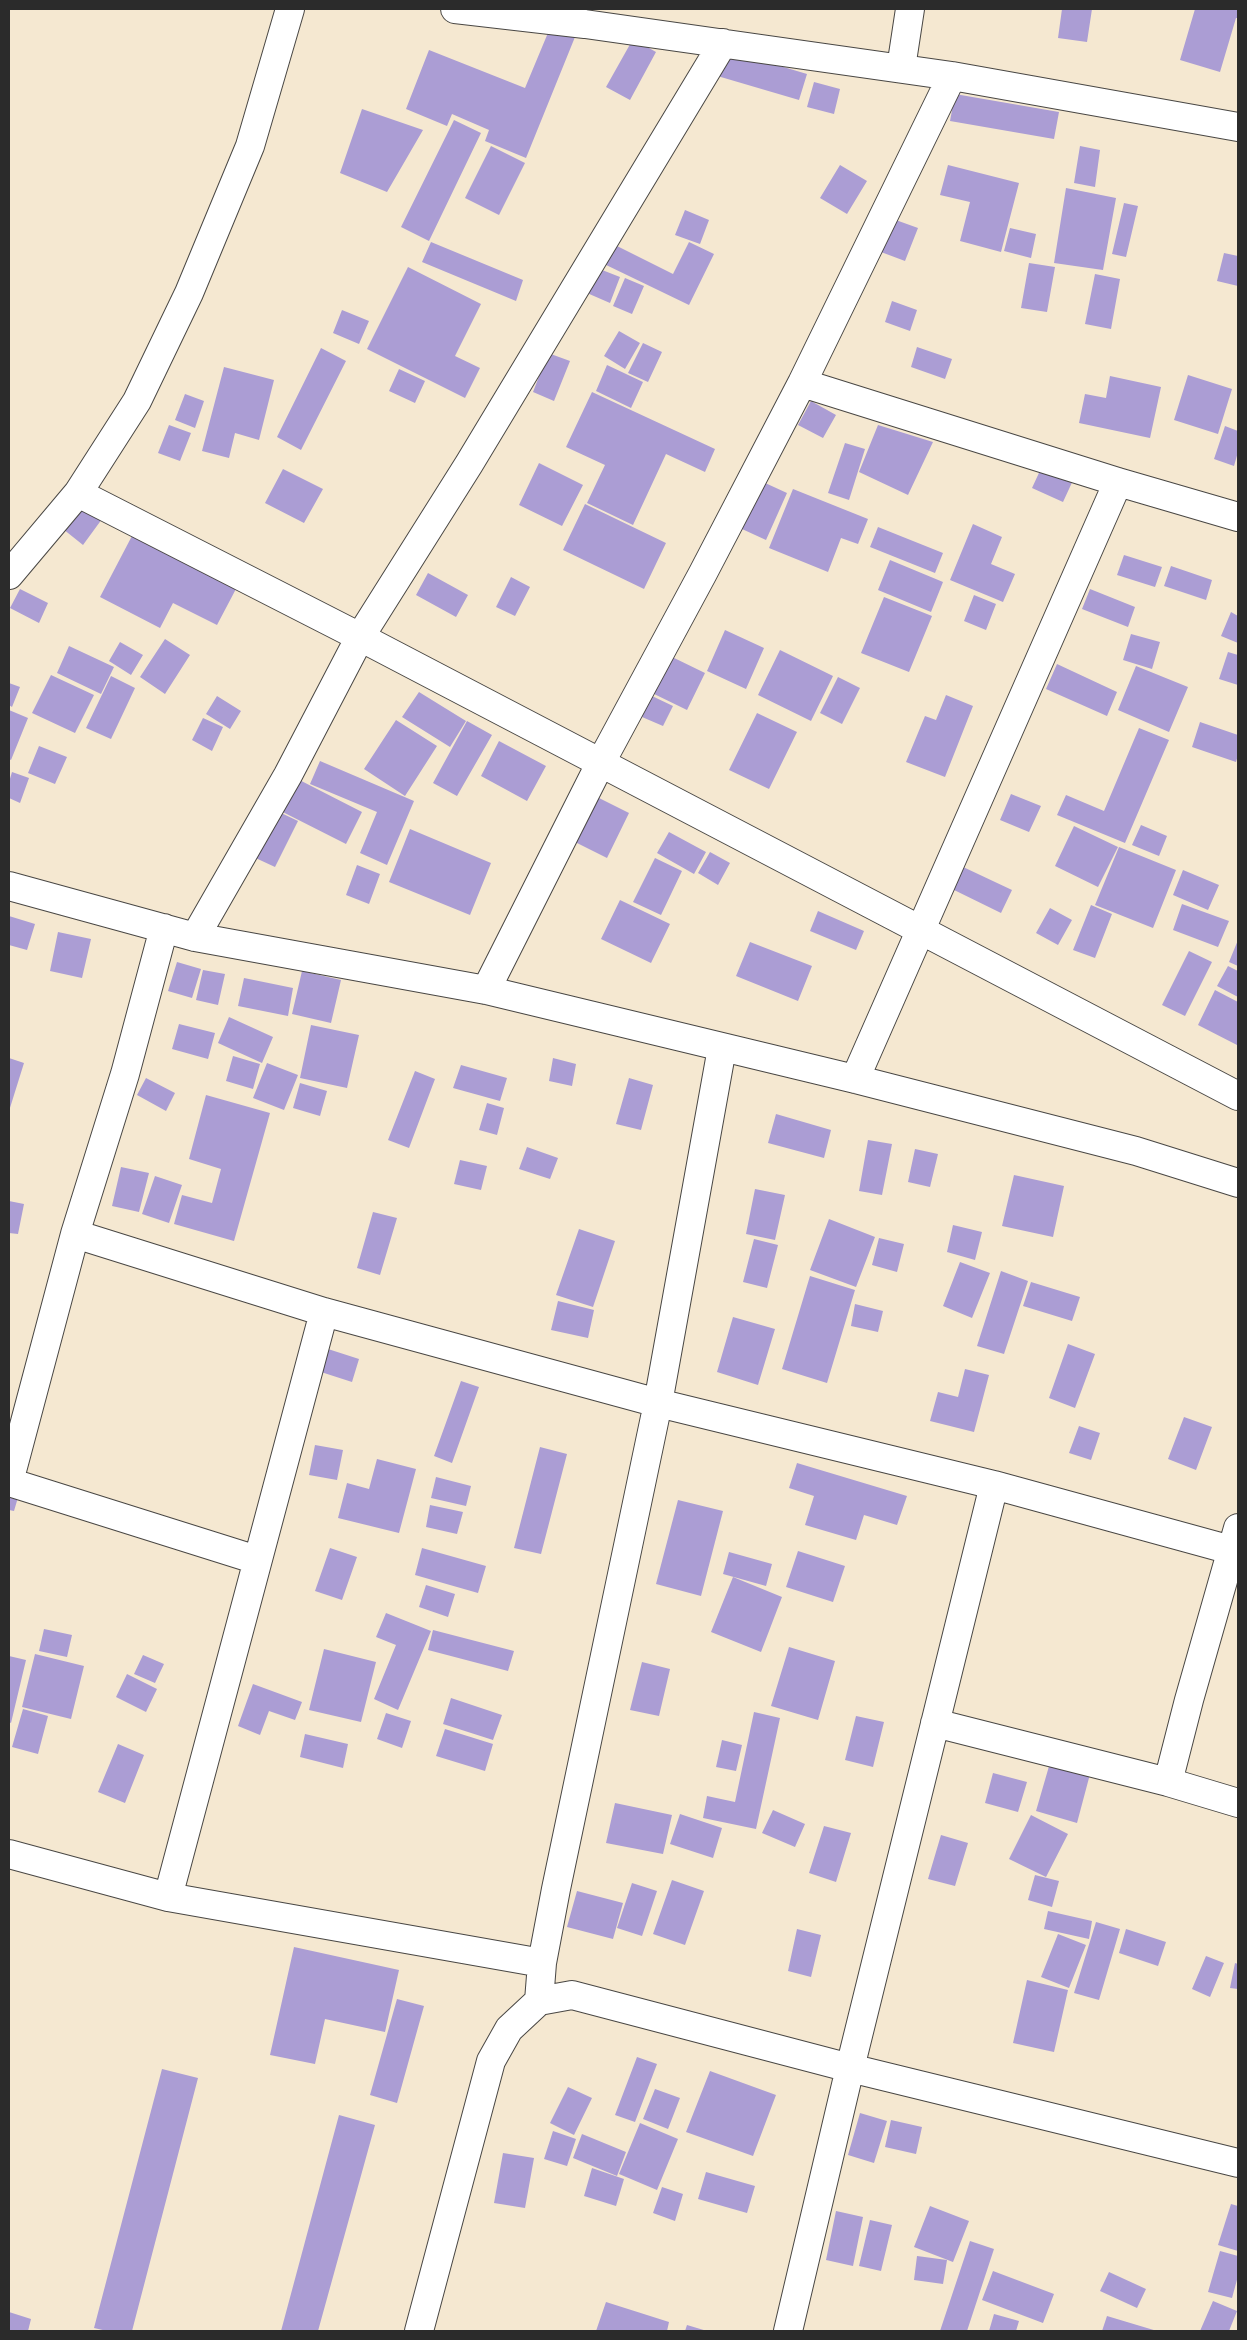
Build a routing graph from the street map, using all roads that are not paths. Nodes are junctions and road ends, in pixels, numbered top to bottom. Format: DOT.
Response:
graph roads {
  1 [pos="290,9"];
  2 [pos="455,9"];
  3 [pos="910,9"];
  4 [pos="587,16"];
  5 [pos="723,43"];
  6 [pos="901,68"];
  7 [pos="952,76"];
  8 [pos="1238,127"];
  9 [pos="802,383"];
  10 [pos="1118,482"];
  11 [pos="78,493"];
  12 [pos="1238,517"];
  13 [pos="9,575"];
  14 [pos="360,637"];
  15 [pos="600,764"];
  16 [pos="9,886"];
  17 [pos="164,928"];
  18 [pos="921,930"];
  19 [pos="195,936"];
  20 [pos="486,990"];
  21 [pos="722,1048"];
  22 [pos="854,1079"];
  23 [pos="1238,1096"];
  24 [pos="1238,1183"];
  25 [pos="75,1234"];
  26 [pos="324,1312"];
  27 [pos="658,1403"];
  28 [pos="9,1482"];
  29 [pos="994,1485"];
  30 [pos="1235,1539"];
  31 [pos="257,1560"];
  32 [pos="936,1723"];
  33 [pos="1168,1782"];
  34 [pos="1238,1803"];
  35 [pos="9,1854"];
  36 [pos="168,1897"];
  37 [pos="542,1963"];
  38 [pos="539,2001"];
  39 [pos="850,2068"];
  40 [pos="1238,2163"];
  41 [pos="419,2331"];
  42 [pos="788,2331"];
  1 -- 11 [label="street"];
  2 -- 4 [label="street"];
  3 -- 6 [label="street"];
  4 -- 5 [label="street"];
  5 -- 6 [label="street"];
  5 -- 14 [label="street"];
  6 -- 7 [label="street"];
  7 -- 8 [label="street"];
  7 -- 9 [label="street"];
  9 -- 10 [label="street"];
  9 -- 15 [label="street"];
  10 -- 12 [label="street"];
  10 -- 18 [label="street"];
  11 -- 13 [label="street"];
  11 -- 14 [label="street"];
  14 -- 15 [label="street"];
  14 -- 19 [label="street"];
  15 -- 18 [label="street"];
  15 -- 20 [label="street"];
  16 -- 17 [label="street"];
  17 -- 19 [label="street"];
  17 -- 25 [label="street"];
  18 -- 22 [label="street"];
  18 -- 23 [label="street"];
  19 -- 20 [label="street"];
  20 -- 21 [label="street"];
  21 -- 22 [label="street"];
  21 -- 27 [label="street"];
  22 -- 24 [label="street"];
  25 -- 26 [label="street"];
  25 -- 28 [label="street"];
  26 -- 27 [label="street"];
  26 -- 31 [label="street"];
  27 -- 29 [label="street"];
  27 -- 37 [label="street"];
  28 -- 31 [label="street"];
  29 -- 30 [label="street"];
  29 -- 32 [label="street"];
  30 -- 33 [label="street"];
  31 -- 36 [label="street"];
  32 -- 33 [label="street"];
  32 -- 39 [label="street"];
  33 -- 34 [label="street"];
  35 -- 36 [label="street"];
  36 -- 37 [label="street"];
  37 -- 38 [label="street"];
  38 -- 39 [label="street"];
  38 -- 41 [label="street"];
  39 -- 40 [label="street"];
  39 -- 42 [label="street"];
}
